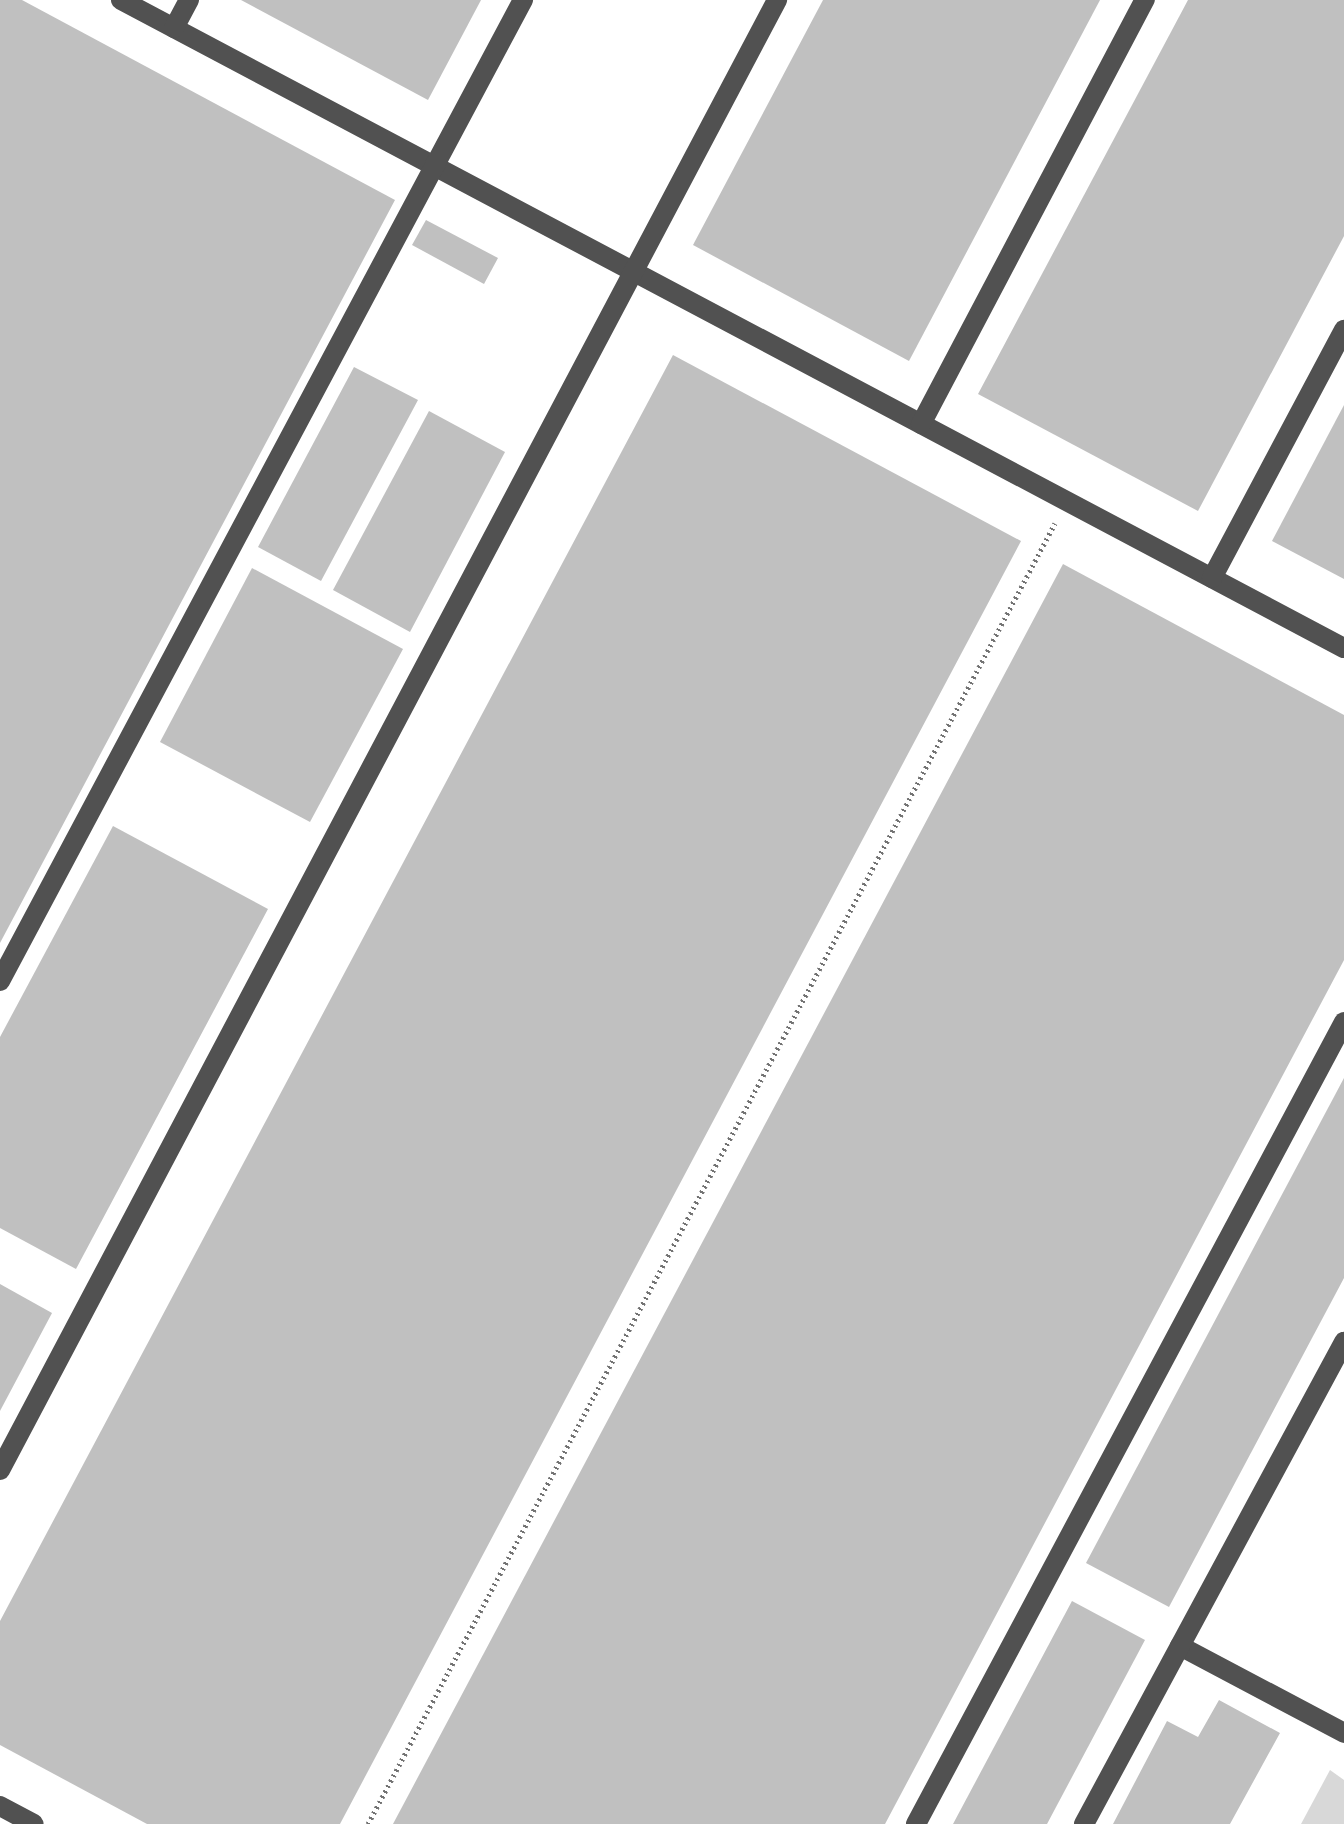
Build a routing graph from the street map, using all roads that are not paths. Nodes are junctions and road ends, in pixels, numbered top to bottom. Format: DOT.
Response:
graph roads {
  1 [pos="121,0"];
  2 [pos="189,0"];
  3 [pos="523,0"];
  4 [pos="777,0"];
  5 [pos="1145,0"];
  6 [pos="174,28"];
  7 [pos="434,166"];
  8 [pos="633,271"];
  9 [pos="1344,330"];
  10 [pos="921,424"];
  11 [pos="1212,578"];
  12 [pos="1344,648"];
  13 [pos="0,981"];
  14 [pos="1344,1022"];
  15 [pos="1344,1342"];
  16 [pos="0,1470"];
  17 [pos="1180,1646"];
  18 [pos="1344,1733"];
  19 [pos="0,1806"];
  20 [pos="34,1824"];
  21 [pos="916,1824"];
  22 [pos="1084,1824"];
  1 -- 6 [label="lane"];
  2 -- 6 [label="lane"];
  3 -- 7 [label="lane"];
  4 -- 8 [label="lane"];
  5 -- 10 [label="lane"];
  6 -- 7 [label="lane"];
  7 -- 8 [label="lane"];
  7 -- 13 [label="lane"];
  8 -- 10 [label="lane"];
  8 -- 16 [label="lane"];
  9 -- 11 [label="lane"];
  10 -- 11 [label="lane"];
  11 -- 12 [label="lane"];
  14 -- 21 [label="lane"];
  15 -- 17 [label="lane"];
  17 -- 18 [label="lane"];
  17 -- 22 [label="lane"];
  19 -- 20 [label="lane"];
}
